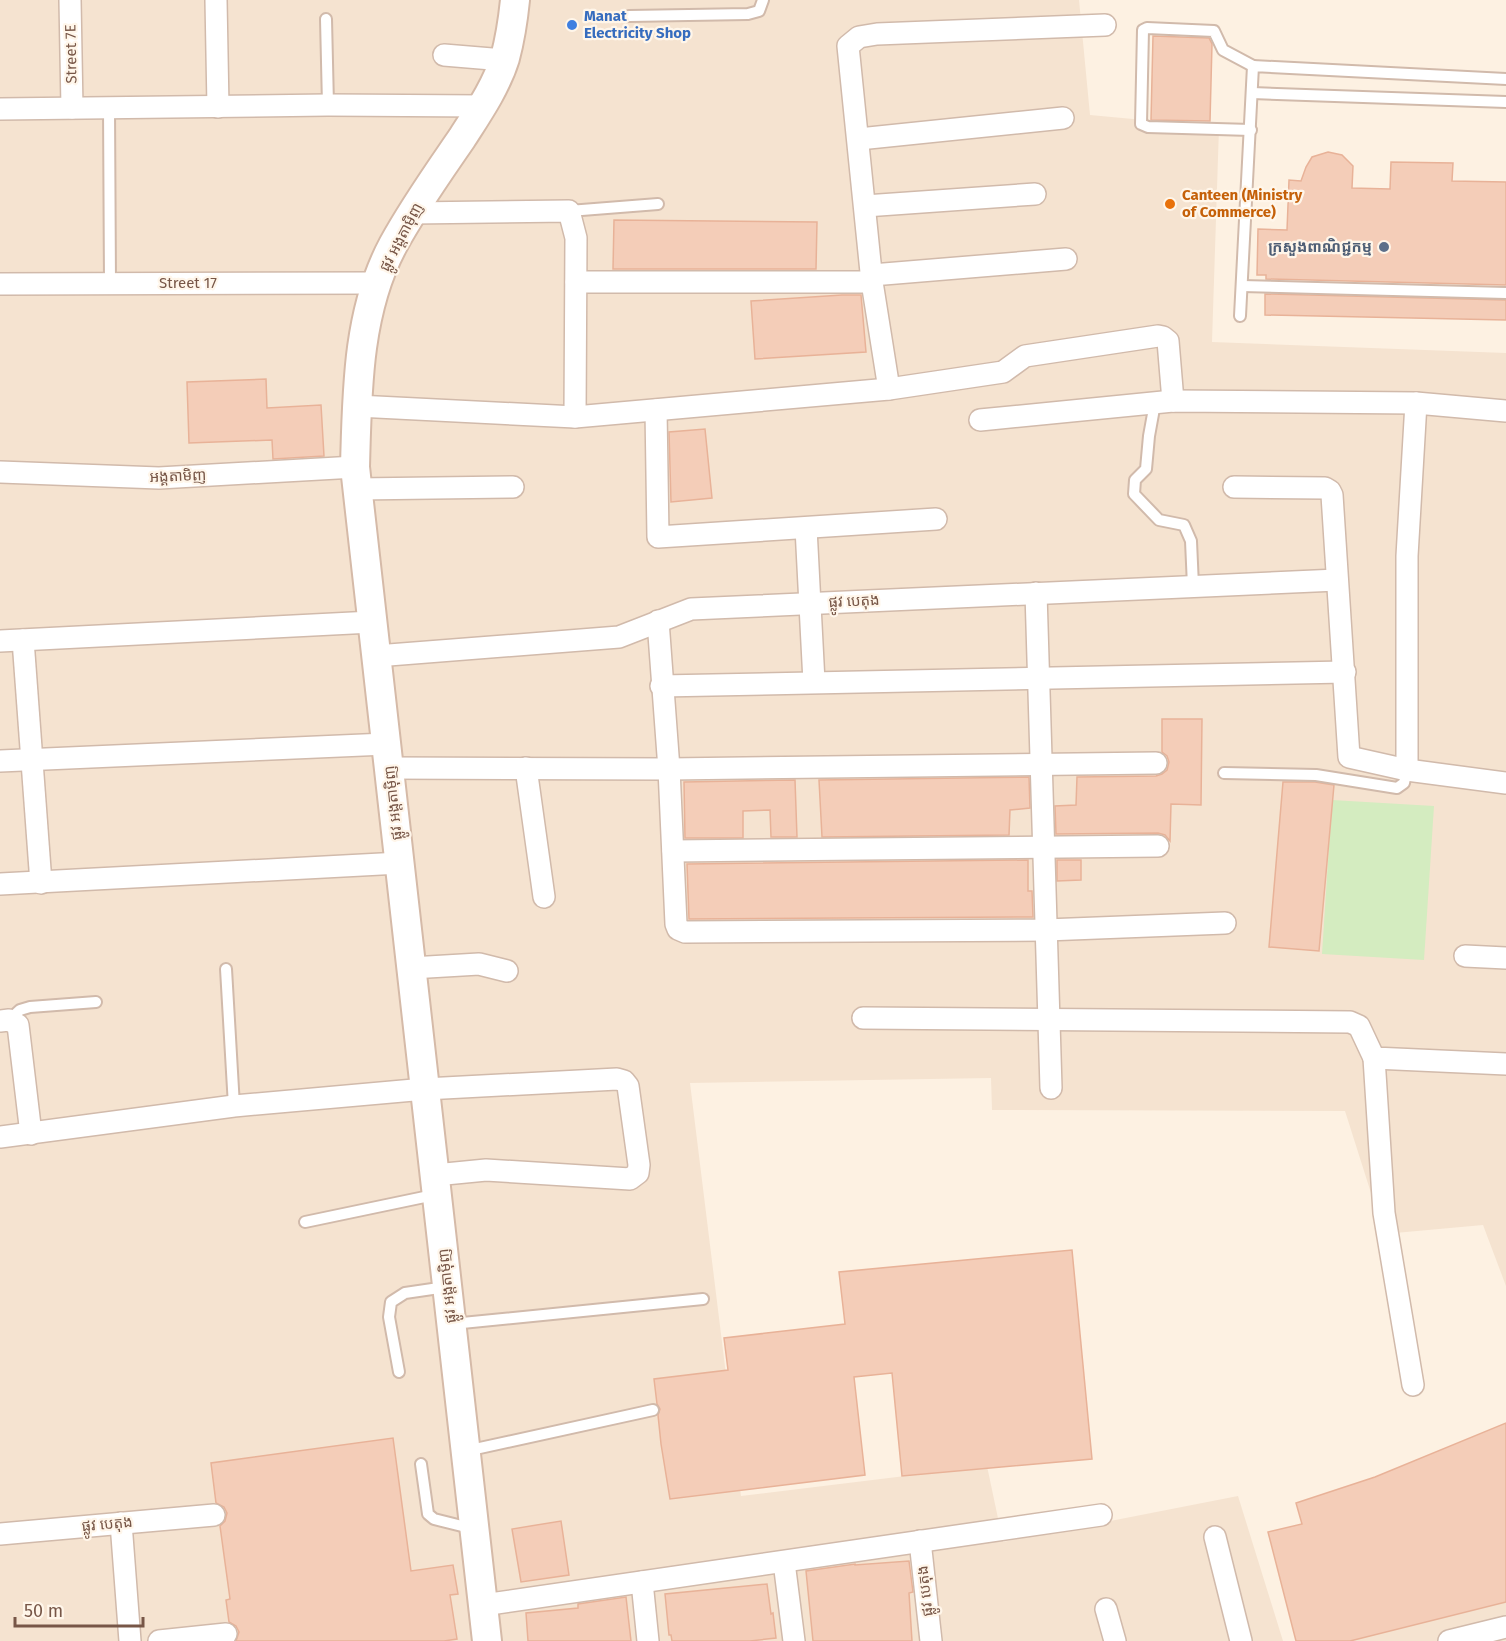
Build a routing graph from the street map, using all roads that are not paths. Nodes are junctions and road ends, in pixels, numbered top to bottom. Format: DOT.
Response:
graph roads {
  1 [pos="70,0"];
  2 [pos="216,0"];
  3 [pos="515,0"];
  4 [pos="763,0"];
  5 [pos="629,16"];
  6 [pos="326,19"];
  7 [pos="1106,25"];
  8 [pos="444,56"];
  9 [pos="504,60"];
  10 [pos="1253,66"];
  11 [pos="1506,79"];
  12 [pos="1252,93"];
  13 [pos="1506,102"];
  14 [pos="328,105"];
  15 [pos="483,106"];
  16 [pos="218,107"];
  17 [pos="72,108"];
  18 [pos="110,108"];
  19 [pos="0,109"];
  20 [pos="1063,118"];
  21 [pos="1251,130"];
  22 [pos="859,140"];
  23 [pos="1035,194"];
  24 [pos="658,204"];
  25 [pos="865,206"];
  26 [pos="569,211"];
  27 [pos="412,213"];
  28 [pos="1066,259"];
  29 [pos="872,278"];
  30 [pos="576,282"];
  31 [pos="377,283"];
  32 [pos="0,284"];
  33 [pos="110,284"];
  34 [pos="1242,286"];
  35 [pos="1506,293"];
  36 [pos="1240,316"];
  37 [pos="889,389"];
  38 [pos="1164,402"];
  39 [pos="1416,403"];
  40 [pos="357,406"];
  41 [pos="657,410"];
  42 [pos="1506,411"];
  43 [pos="575,417"];
  44 [pos="980,420"];
  45 [pos="0,472"];
  46 [pos="356,478"];
  47 [pos="513,487"];
  48 [pos="1234,487"];
  49 [pos="936,519"];
  50 [pos="806,528"];
  51 [pos="1337,580"];
  52 [pos="1193,586"];
  53 [pos="1036,592"];
  54 [pos="809,603"];
  55 [pos="658,621"];
  56 [pos="372,622"];
  57 [pos="23,640"];
  58 [pos="0,641"];
  59 [pos="376,656"];
  60 [pos="1345,672"];
  61 [pos="1038,678"];
  62 [pos="814,682"];
  63 [pos="662,686"];
  64 [pos="387,756"];
  65 [pos="32,759"];
  66 [pos="0,761"];
  67 [pos="1041,763"];
  68 [pos="1156,763"];
  69 [pos="526,768"];
  70 [pos="669,769"];
  71 [pos="1407,770"];
  72 [pos="1224,773"];
  73 [pos="1506,783"];
  74 [pos="1043,846"];
  75 [pos="1158,846"];
  76 [pos="673,850"];
  77 [pos="400,863"];
  78 [pos="41,883"];
  79 [pos="0,884"];
  80 [pos="544,897"];
  81 [pos="1225,923"];
  82 [pos="1046,930"];
  83 [pos="1466,956"];
  84 [pos="1506,958"];
  85 [pos="411,968"];
  86 [pos="226,969"];
  87 [pos="507,971"];
  88 [pos="96,1002"];
  89 [pos="863,1018"];
  90 [pos="1049,1020"];
  91 [pos="4,1021"];
  92 [pos="1374,1058"];
  93 [pos="1506,1064"];
  94 [pos="1051,1088"];
  95 [pos="425,1089"];
  96 [pos="234,1106"];
  97 [pos="31,1134"];
  98 [pos="0,1137"];
  99 [pos="436,1185"];
  100 [pos="305,1222"];
  101 [pos="447,1287"];
  102 [pos="703,1299"];
  103 [pos="451,1324"];
  104 [pos="399,1372"];
  105 [pos="1413,1385"];
  106 [pos="653,1410"];
  107 [pos="466,1451"];
  108 [pos="421,1464"];
  109 [pos="214,1515"];
  110 [pos="1101,1515"];
  111 [pos="121,1523"];
  112 [pos="474,1529"];
  113 [pos="0,1534"];
  114 [pos="1215,1537"];
  115 [pos="920,1541"];
  116 [pos="784,1562"];
  117 [pos="642,1581"];
  118 [pos="483,1605"];
  119 [pos="1106,1609"];
  120 [pos="1506,1627"];
  121 [pos="226,1634"];
  122 [pos="130,1641"];
  123 [pos="159,1641"];
  124 [pos="487,1641"];
  125 [pos="648,1641"];
  126 [pos="794,1641"];
  127 [pos="931,1641"];
  128 [pos="1115,1641"];
  129 [pos="1242,1641"];
  130 [pos="1449,1641"];
  1 -- 17 [label="street, Street 7E"];
  2 -- 16 [label="street"];
  3 -- 9 [label="street, ផ្លូវ អង្តតាម៉ិញ"];
  4 -- 5 [label="lane"];
  6 -- 14 [label="lane"];
  7 -- 22 [label="street"];
  8 -- 9 [label="street"];
  9 -- 15 [label="street, ផ្លូវ អង្តតាម៉ិញ"];
  10 -- 11 [label="lane"];
  10 -- 12 [label="lane"];
  10 -- 21 [label="lane"];
  12 -- 13 [label="lane"];
  12 -- 21 [label="lane"];
  14 -- 15 [label="street"];
  14 -- 16 [label="street"];
  15 -- 27 [label="street, ផ្លូវ អង្តតាម៉ិញ"];
  16 -- 18 [label="street"];
  17 -- 18 [label="street"];
  17 -- 19 [label="street"];
  18 -- 33 [label="lane"];
  20 -- 22 [label="street"];
  21 -- 34 [label="lane"];
  22 -- 25 [label="street"];
  23 -- 25 [label="street"];
  24 -- 26 [label="lane"];
  25 -- 29 [label="street"];
  26 -- 27 [label="street"];
  26 -- 30 [label="street"];
  27 -- 31 [label="street, ផ្លូវ អង្តតាម៉ិញ"];
  28 -- 29 [label="street"];
  29 -- 30 [label="street"];
  29 -- 37 [label="street"];
  30 -- 43 [label="street"];
  31 -- 33 [label="street, Street 17"];
  31 -- 40 [label="street, ផ្លូវ អង្តតាម៉ិញ"];
  32 -- 33 [label="street, Street 17"];
  34 -- 35 [label="lane"];
  34 -- 36 [label="lane"];
  37 -- 38 [label="street"];
  37 -- 41 [label="street"];
  38 -- 39 [label="street"];
  38 -- 44 [label="street"];
  38 -- 52 [label="lane"];
  39 -- 42 [label="street"];
  39 -- 71 [label="street"];
  40 -- 43 [label="street"];
  40 -- 46 [label="street, ផ្លូវ អង្តតាម៉ិញ"];
  41 -- 43 [label="street"];
  41 -- 50 [label="street"];
  45 -- 46 [label="street, អង្គតាមិញ"];
  46 -- 47 [label="street, អង្គតាមិញ"];
  46 -- 56 [label="street, ផ្លូវ អង្តតាម៉ិញ"];
  48 -- 51 [label="street"];
  49 -- 50 [label="street"];
  50 -- 54 [label="street"];
  51 -- 52 [label="street, ផ្លូវ បេតុង"];
  51 -- 60 [label="street"];
  52 -- 53 [label="street, ផ្លូវ បេតុង"];
  53 -- 54 [label="street, ផ្លូវ បេតុង"];
  53 -- 61 [label="street"];
  54 -- 55 [label="street, ផ្លូវ បេតុង"];
  54 -- 62 [label="street"];
  55 -- 59 [label="street, ផ្លូវ បេតុង"];
  55 -- 63 [label="street"];
  56 -- 57 [label="street"];
  56 -- 59 [label="street, ផ្លូវ អង្តតាម៉ិញ"];
  57 -- 58 [label="street"];
  57 -- 65 [label="street"];
  59 -- 64 [label="street, ផ្លូវ អង្តតាម៉ិញ"];
  60 -- 61 [label="street"];
  60 -- 71 [label="street"];
  61 -- 62 [label="street"];
  61 -- 67 [label="street"];
  62 -- 63 [label="street"];
  63 -- 70 [label="street"];
  64 -- 65 [label="street"];
  64 -- 69 [label="street"];
  64 -- 77 [label="street, ផ្លូវ អង្តតាម៉ិញ"];
  65 -- 66 [label="street"];
  65 -- 78 [label="street"];
  67 -- 68 [label="street"];
  67 -- 70 [label="street"];
  67 -- 74 [label="street"];
  69 -- 70 [label="street"];
  69 -- 80 [label="street"];
  70 -- 76 [label="street"];
  71 -- 72 [label="lane"];
  71 -- 73 [label="street"];
  74 -- 75 [label="street"];
  74 -- 76 [label="street"];
  74 -- 82 [label="street"];
  76 -- 82 [label="street"];
  77 -- 78 [label="street"];
  77 -- 85 [label="street, ផ្លូវ អង្តតាម៉ិញ"];
  78 -- 79 [label="street"];
  81 -- 82 [label="street"];
  82 -- 90 [label="street"];
  83 -- 84 [label="street"];
  85 -- 87 [label="street"];
  85 -- 95 [label="street, ផ្លូវ អង្តតាម៉ិញ"];
  86 -- 96 [label="lane"];
  88 -- 91 [label="lane"];
  89 -- 90 [label="street"];
  90 -- 92 [label="street"];
  90 -- 94 [label="street"];
  91 -- 97 [label="street"];
  92 -- 93 [label="street"];
  92 -- 105 [label="street"];
  95 -- 96 [label="street"];
  95 -- 99 [label="street, ផ្លូវ អង្តតាម៉ិញ"];
  95 -- 99 [label="street"];
  96 -- 97 [label="street"];
  97 -- 98 [label="street"];
  99 -- 100 [label="lane"];
  99 -- 101 [label="street, ផ្លូវ អង្តតាម៉ិញ"];
  101 -- 103 [label="street, ផ្លូវ អង្តតាម៉ិញ"];
  101 -- 104 [label="lane"];
  102 -- 103 [label="lane"];
  103 -- 107 [label="street, ផ្លូវ អង្តតាម៉ិញ"];
  106 -- 107 [label="lane"];
  107 -- 112 [label="street, ផ្លូវ អង្តតាម៉ិញ"];
  108 -- 112 [label="lane"];
  109 -- 111 [label="street, ផ្លូវ បេតុង"];
  110 -- 115 [label="street"];
  111 -- 113 [label="street, ផ្លូវ បេតុង"];
  111 -- 122 [label="street"];
  112 -- 118 [label="street, ផ្លូវ អង្តតាម៉ិញ"];
  114 -- 129 [label="street"];
  115 -- 116 [label="street"];
  115 -- 127 [label="street, ផ្លូវ បេតុង"];
  116 -- 117 [label="street"];
  116 -- 126 [label="street"];
  117 -- 118 [label="street"];
  117 -- 125 [label="street"];
  118 -- 124 [label="street, ផ្លូវ អង្តតាម៉ិញ"];
  119 -- 128 [label="street"];
  120 -- 130 [label="street"];
  121 -- 123 [label="street"];
}
